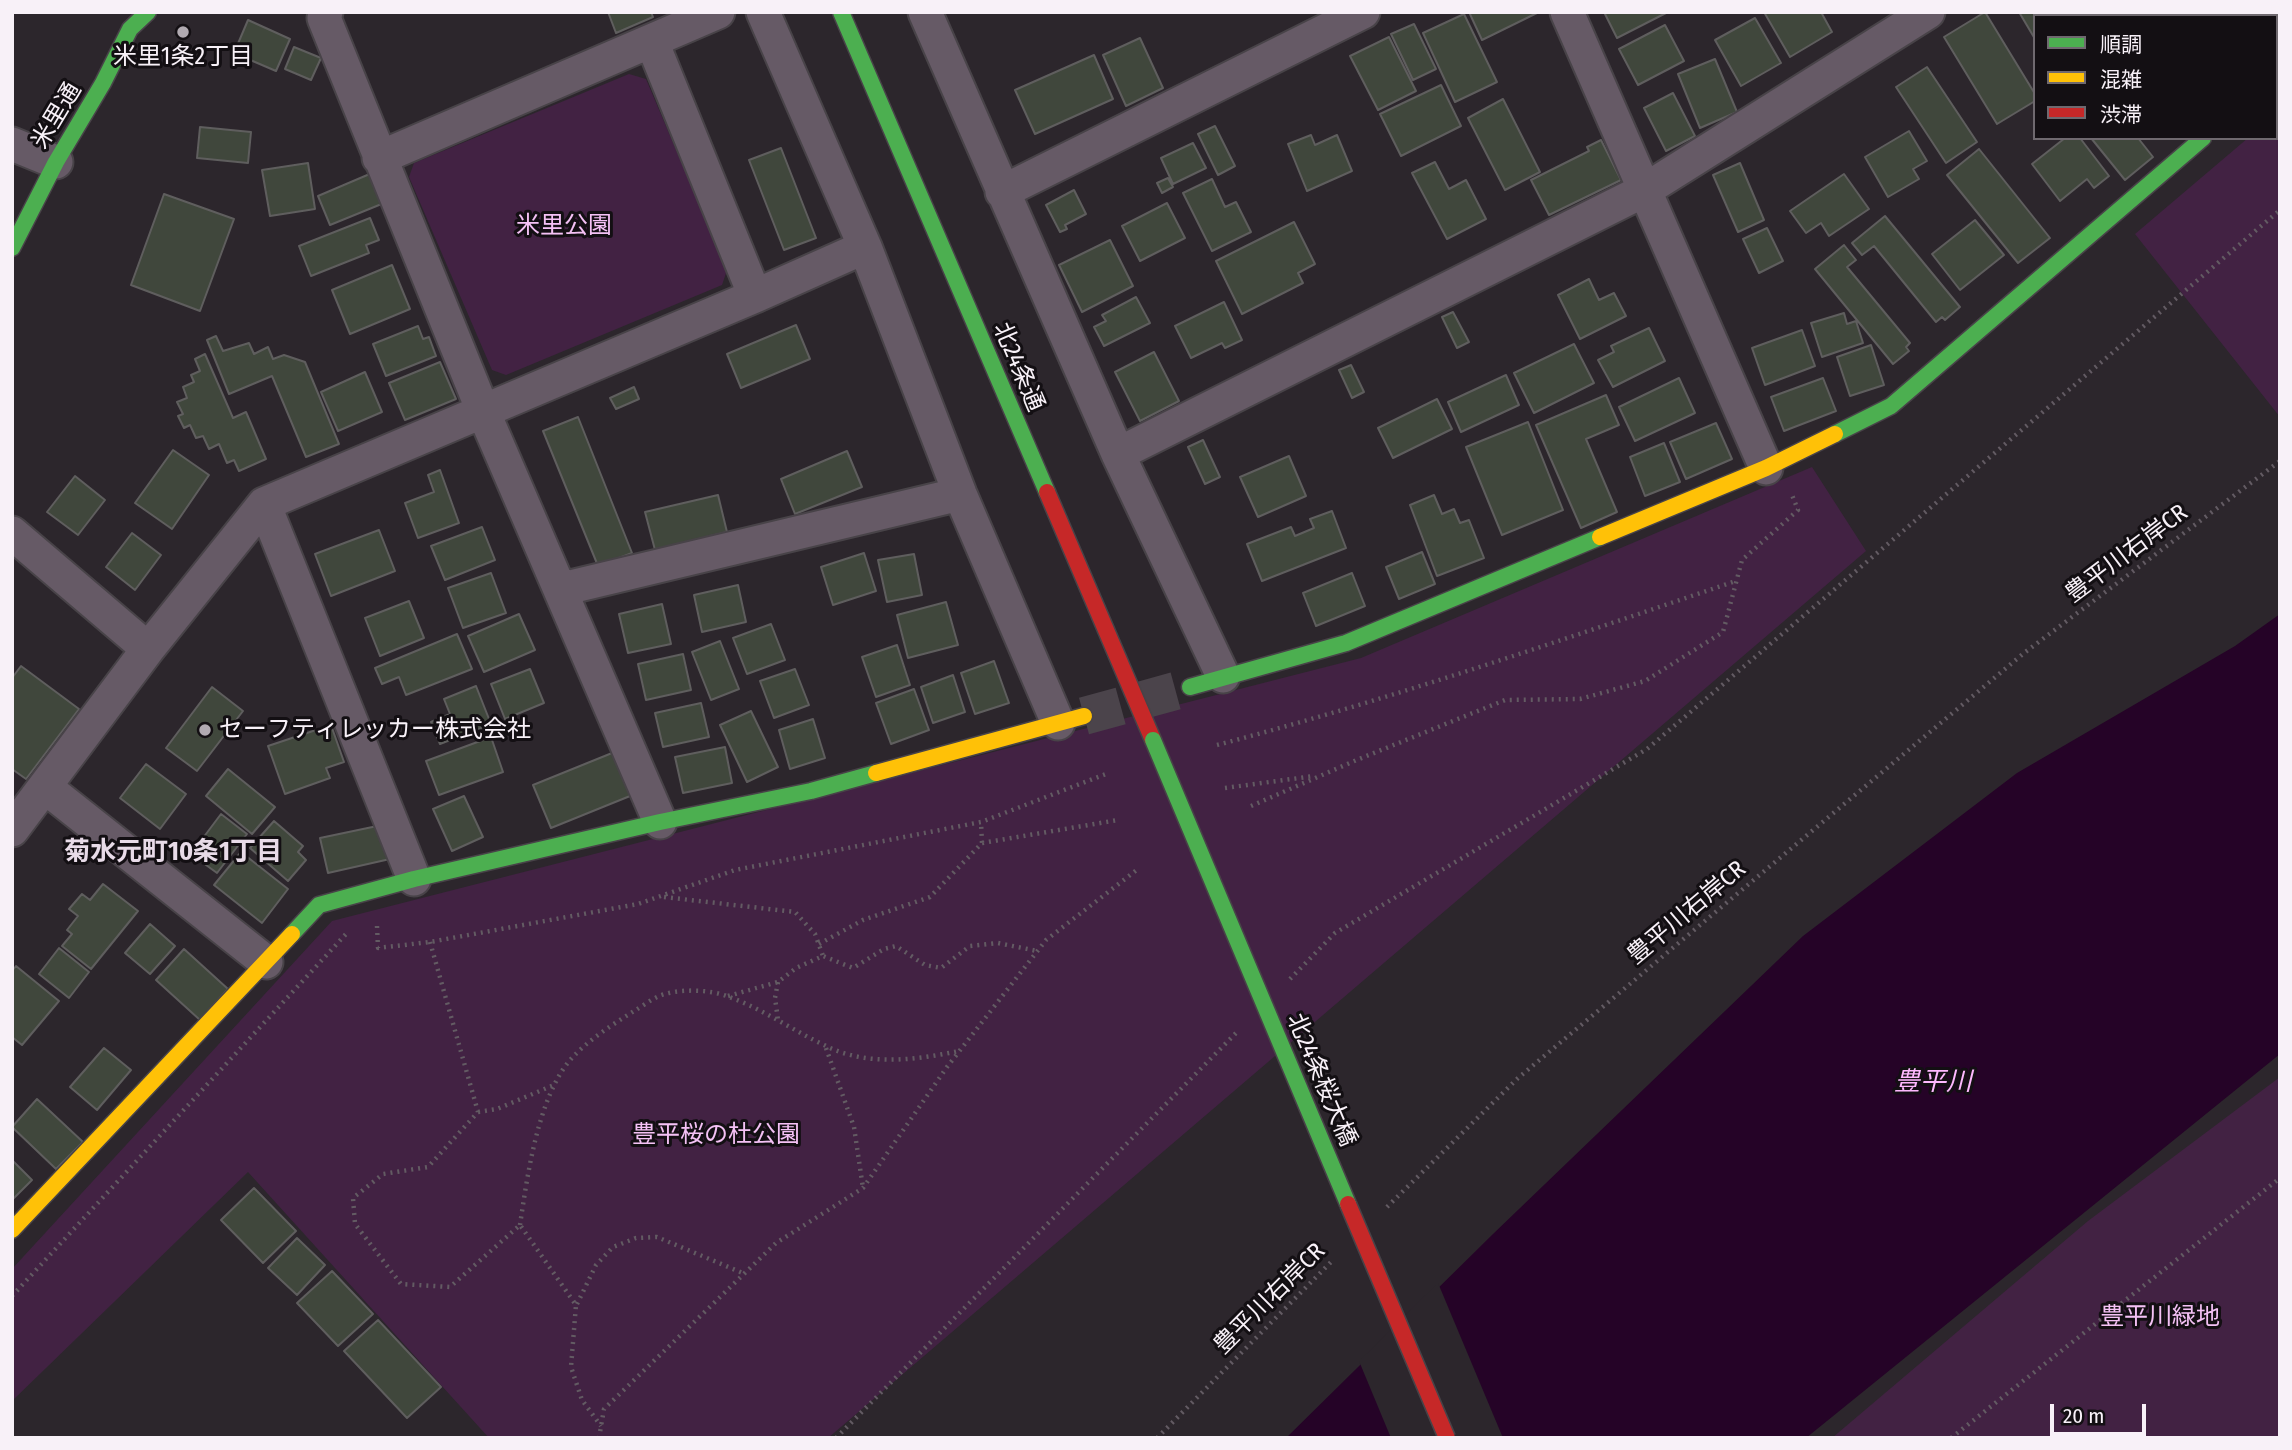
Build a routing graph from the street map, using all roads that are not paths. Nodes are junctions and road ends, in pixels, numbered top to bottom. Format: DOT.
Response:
graph roads {
  1 [pos="148,12"];
  2 [pos="326,12"];
  3 [pos="718,12"];
  4 [pos="763,12"];
  5 [pos="841,12"];
  6 [pos="925,12"];
  7 [pos="1363,12"];
  8 [pos="1567,12"];
  9 [pos="1928,12"];
  10 [pos="652,42"];
  11 [pos="2201,140"];
  12 [pos="12,144"];
  13 [pos="379,158"];
  14 [pos="56,162"];
  15 [pos="1645,190"];
  16 [pos="1002,192"];
  17 [pos="865,247"];
  18 [pos="12,248"];
  19 [pos="755,296"];
  20 [pos="483,411"];
  21 [pos="1118,454"];
  22 [pos="1773,464"];
  23 [pos="960,494"];
  24 [pos="264,504"];
  25 [pos="12,533"];
  26 [pos="562,589"];
  27 [pos="148,649"];
  28 [pos="1223,676"];
  29 [pos="1190,687"];
  30 [pos="1071,719"];
  31 [pos="1153,740"];
  32 [pos="45,787"];
  33 [pos="660,822"];
  34 [pos="12,830"];
  35 [pos="414,879"];
  36 [pos="266,962"];
  37 [pos="12,1230"];
  38 [pos="1447,1438"];
  1 -- 14 [label="street, 米里通"];
  2 -- 13 [label="street"];
  3 -- 10 [label="street"];
  4 -- 17 [label="street"];
  5 -- 31 [label="street, 北24条通"];
  6 -- 16 [label="street"];
  7 -- 16 [label="street"];
  8 -- 15 [label="street"];
  9 -- 15 [label="street"];
  10 -- 13 [label="street"];
  10 -- 19 [label="street"];
  11 -- 22 [label="street"];
  12 -- 14 [label="street"];
  13 -- 20 [label="street"];
  14 -- 18 [label="street, 米里通"];
  15 -- 21 [label="street"];
  15 -- 22 [label="street"];
  16 -- 21 [label="street"];
  17 -- 19 [label="street"];
  17 -- 23 [label="street"];
  19 -- 20 [label="street"];
  20 -- 24 [label="street"];
  20 -- 26 [label="street"];
  21 -- 28 [label="street"];
  22 -- 28 [label="street"];
  23 -- 26 [label="street"];
  23 -- 30 [label="street"];
  24 -- 27 [label="street"];
  24 -- 35 [label="street"];
  25 -- 27 [label="street"];
  26 -- 33 [label="street"];
  27 -- 32 [label="street"];
  28 -- 29 [label="street"];
  30 -- 33 [label="street"];
  31 -- 38 [label="street, 北24条桜大橋, bridge"];
  32 -- 34 [label="street"];
  32 -- 36 [label="street"];
  33 -- 35 [label="street"];
  35 -- 36 [label="street"];
  36 -- 37 [label="street"];
}
